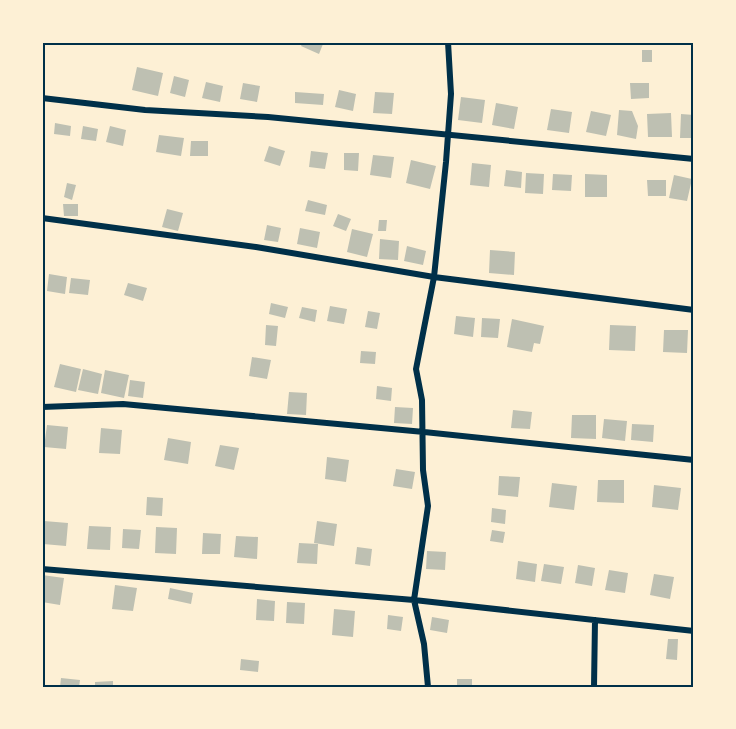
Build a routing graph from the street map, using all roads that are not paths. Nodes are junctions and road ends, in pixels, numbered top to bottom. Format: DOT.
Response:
graph roads {
  1 [pos="448,42"];
  2 [pos="42,98"];
  3 [pos="449,135"];
  4 [pos="694,159"];
  5 [pos="42,218"];
  6 [pos="434,277"];
  7 [pos="694,310"];
  8 [pos="42,407"];
  9 [pos="424,432"];
  10 [pos="694,460"];
  11 [pos="42,569"];
  12 [pos="414,600"];
  13 [pos="595,620"];
  14 [pos="694,631"];
  15 [pos="428,687"];
  16 [pos="594,687"];
  1 -- 3 [label="street"];
  2 -- 3 [label="street"];
  3 -- 4 [label="street"];
  3 -- 6 [label="street"];
  5 -- 6 [label="street"];
  6 -- 7 [label="street"];
  6 -- 9 [label="street"];
  8 -- 9 [label="street"];
  9 -- 10 [label="street"];
  9 -- 12 [label="street"];
  11 -- 12 [label="street"];
  12 -- 13 [label="street"];
  12 -- 15 [label="street"];
  13 -- 14 [label="street"];
  13 -- 16 [label="street"];
}
